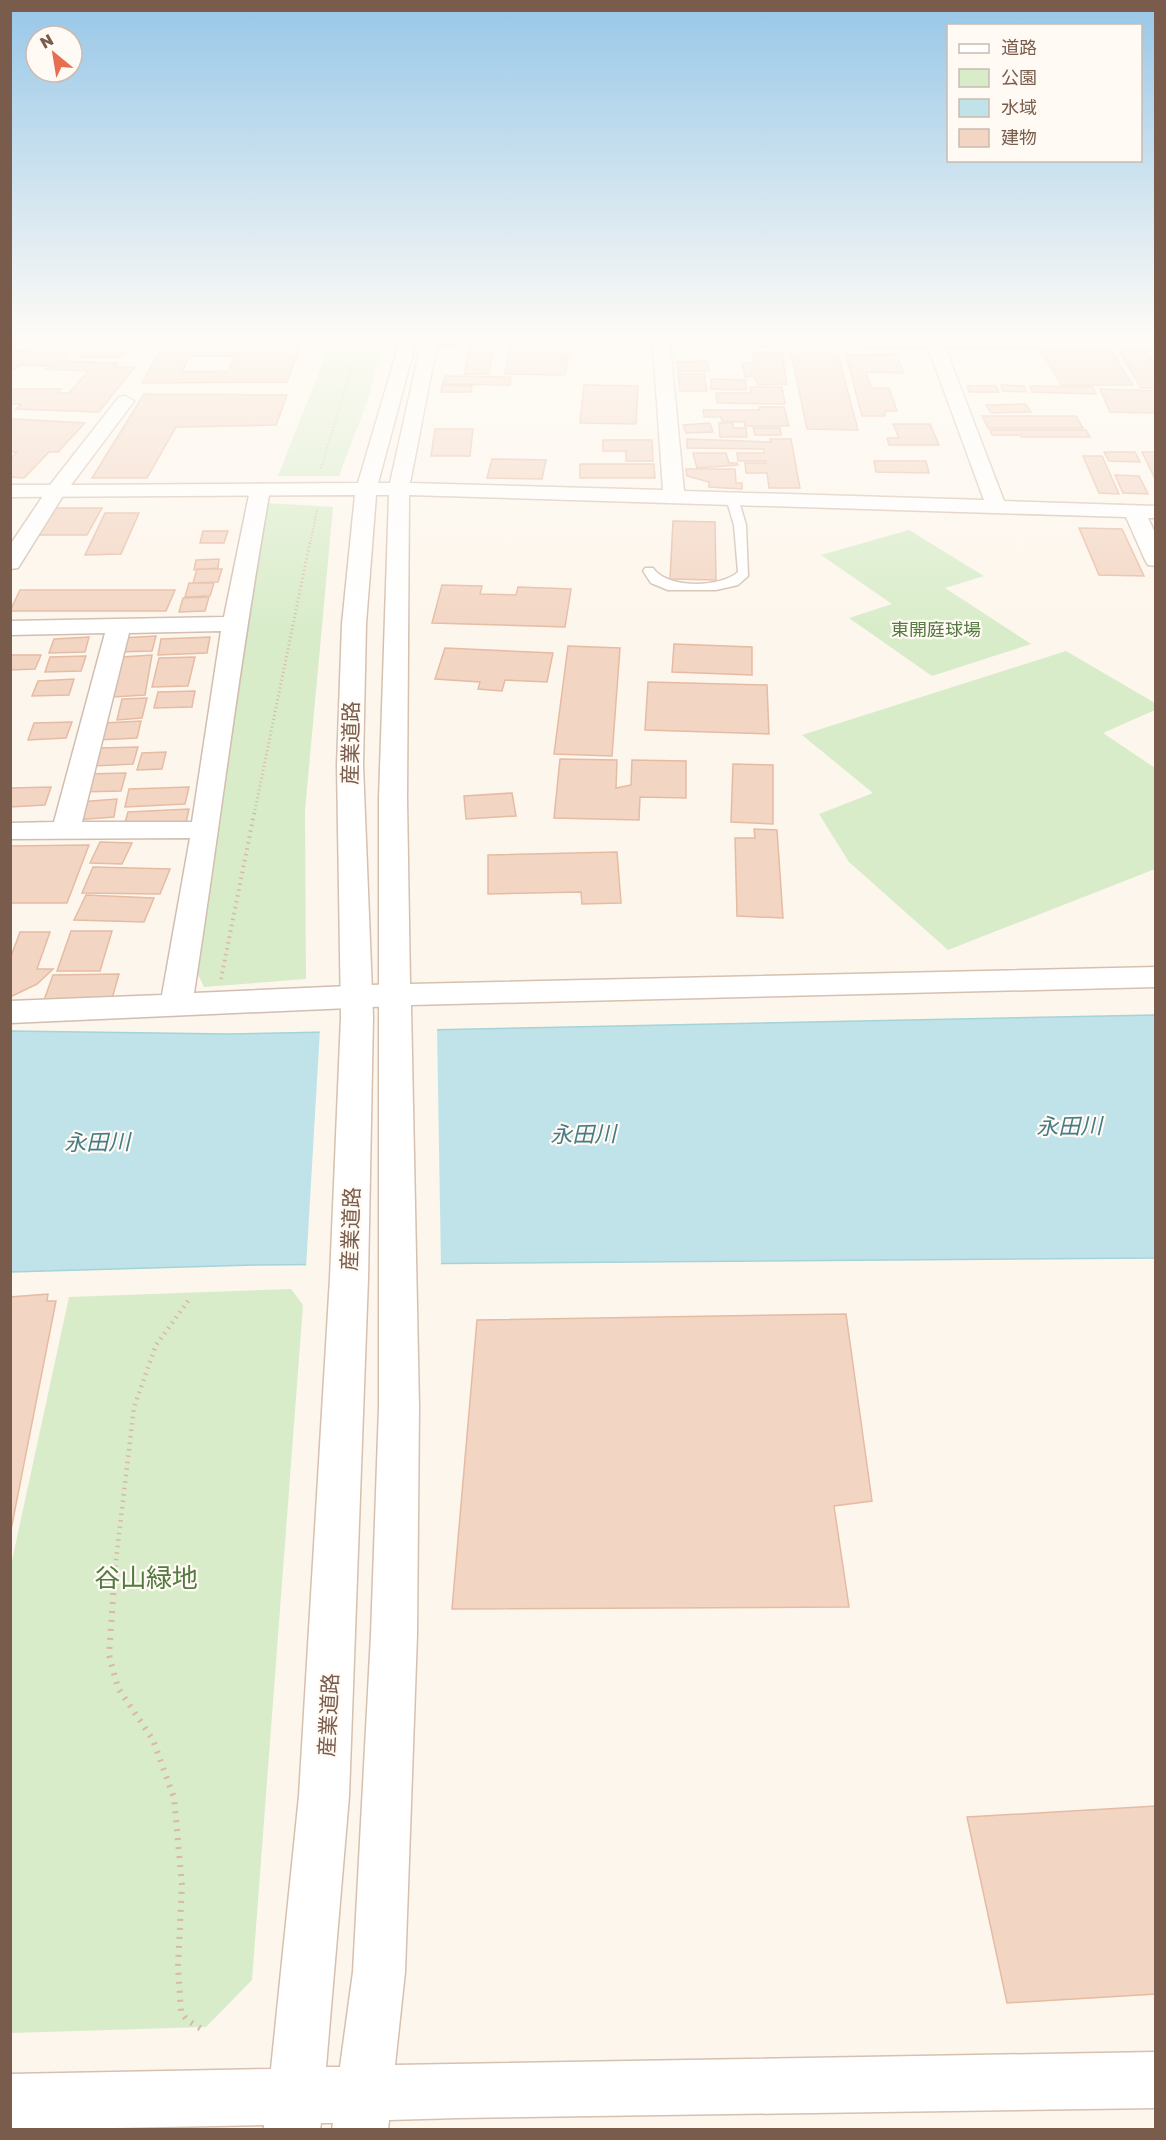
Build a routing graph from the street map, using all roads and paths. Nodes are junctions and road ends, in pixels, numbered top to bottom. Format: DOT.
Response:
graph roads {
  1 [pos="100,434"];
  2 [pos="330,434"];
  3 [pos="382,434"];
  4 [pos="411,434"];
  5 [pos="669,434"];
  6 [pos="969,434"];
  7 [pos="328,472"];
  8 [pos="400,489"];
  9 [pos="260,490"];
  10 [pos="366,490"];
  11 [pos="10,491"];
  12 [pos="56,491"];
  13 [pos="674,498"];
  14 [pos="732,498"];
  15 [pos="319,502"];
  16 [pos="996,506"];
  17 [pos="1145,512"];
  18 [pos="1155,560"];
  19 [pos="10,563"];
  20 [pos="649,572"];
  21 [pos="234,624"];
  22 [pos="119,626"];
  23 [pos="10,628"];
  24 [pos="205,830"];
  25 [pos="10,831"];
  26 [pos="66,831"];
  27 [pos="1155,977"];
  28 [pos="219,988"];
  29 [pos="176,1006"];
  30 [pos="394,1006"];
  31 [pos="356,1007"];
  32 [pos="10,1012"];
  33 [pos="190,1297"];
  34 [pos="207,2032"];
  35 [pos="1155,2080"];
  36 [pos="10,2102"];
  37 [pos="362,2111"];
  38 [pos="295,2112"];
  1 -- 12 [label="street"];
  2 -- 7 [label="path"];
  3 -- 10 [label="street, 産業道路"];
  4 -- 8 [label="street, 産業道路"];
  5 -- 13 [label="street"];
  6 -- 16 [label="street"];
  8 -- 10 [label="street"];
  8 -- 13 [label="street"];
  8 -- 30 [label="street, 産業道路"];
  9 -- 10 [label="street"];
  9 -- 12 [label="street"];
  9 -- 21 [label="street"];
  10 -- 31 [label="street, 産業道路"];
  11 -- 12 [label="street"];
  12 -- 19 [label="street"];
  13 -- 14 [label="street"];
  14 -- 16 [label="street"];
  14 -- 20 [label="lane"];
  15 -- 28 [label="path"];
  16 -- 17 [label="street"];
  17 -- 18 [label="street"];
  21 -- 22 [label="street"];
  21 -- 24 [label="street"];
  22 -- 23 [label="street"];
  22 -- 26 [label="street"];
  24 -- 26 [label="street"];
  24 -- 29 [label="street"];
  25 -- 26 [label="street"];
  27 -- 30 [label="street"];
  29 -- 31 [label="street"];
  29 -- 32 [label="street"];
  30 -- 31 [label="street"];
  30 -- 37 [label="street, 産業道路"];
  31 -- 38 [label="street, 産業道路"];
  33 -- 34 [label="path"];
  35 -- 37 [label="street"];
  36 -- 38 [label="street"];
  37 -- 38 [label="street"];
}
